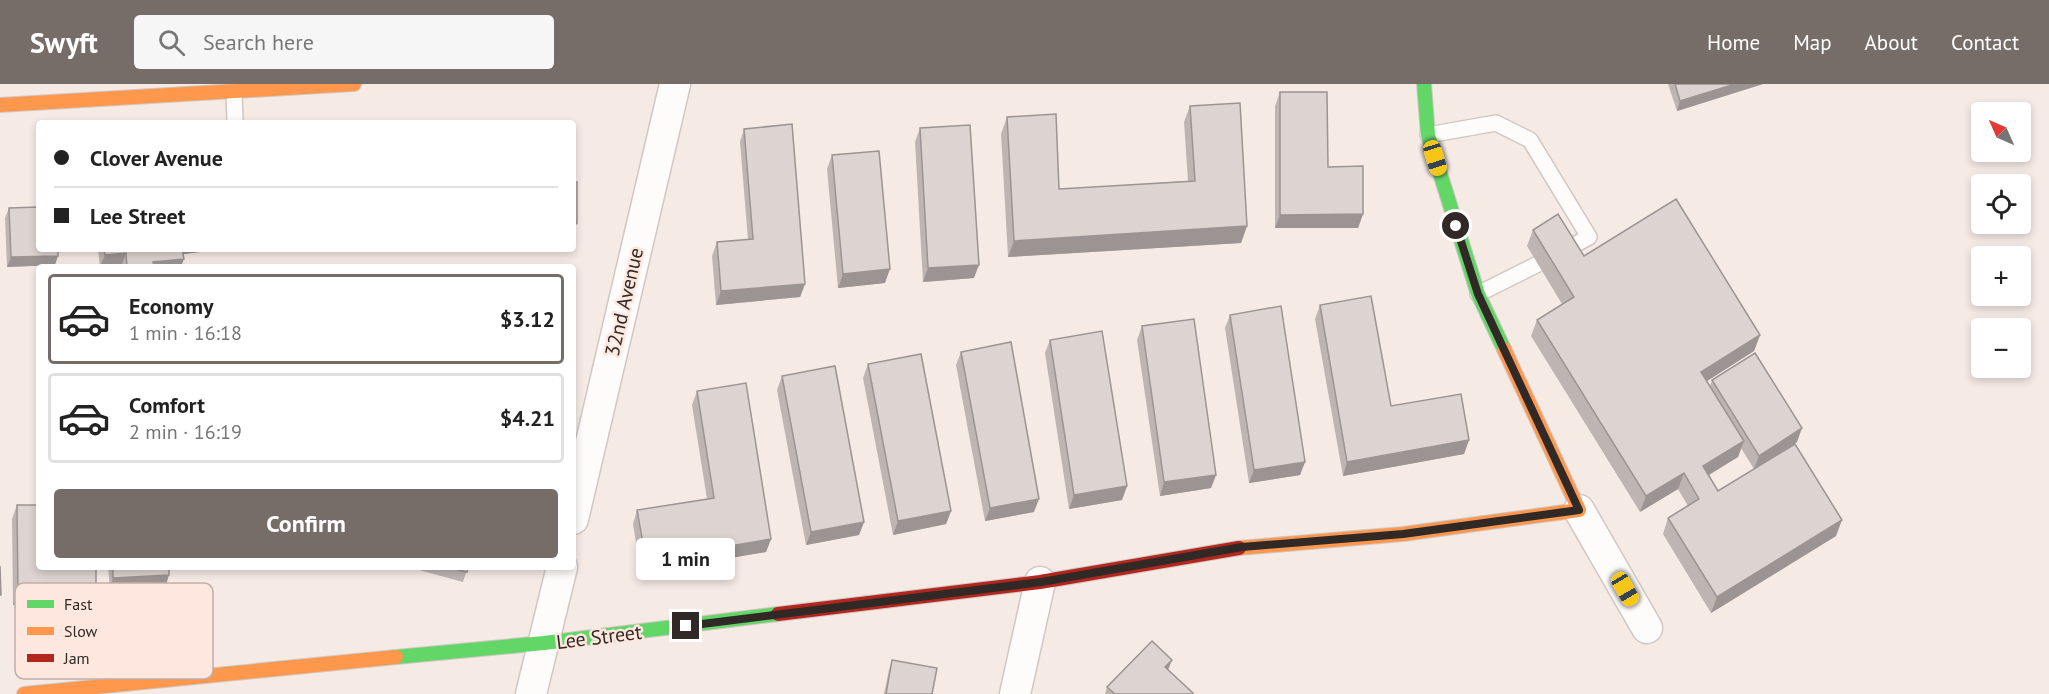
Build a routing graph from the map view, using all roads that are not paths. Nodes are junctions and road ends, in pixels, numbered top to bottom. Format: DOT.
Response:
graph roads {
  1 [pos="354,84"];
  2 [pos="675,84"];
  3 [pos="1424,84"];
  4 [pos="234,92"];
  5 [pos="68,99"];
  6 [pos="0,105"];
  7 [pos="71,115"];
  8 [pos="235,120"];
  9 [pos="1428,135"];
  10 [pos="1564,250"];
  11 [pos="1538,264"];
  12 [pos="1478,294"];
  13 [pos="576,506"];
  14 [pos="1579,510"];
  15 [pos="561,570"];
  16 [pos="1041,582"];
  17 [pos="1647,628"];
  18 [pos="544,644"];
  19 [pos="213,676"];
  20 [pos="180,679"];
  21 [pos="24,694"];
  22 [pos="531,694"];
  23 [pos="1015,694"];
  1 -- 4 [label="street"];
  2 -- 13 [label="street, 32nd Avenue"];
  3 -- 9 [label="street"];
  4 -- 5 [label="street"];
  4 -- 8 [label="lane"];
  5 -- 6 [label="street"];
  5 -- 7 [label="lane"];
  9 -- 10 [label="lane"];
  9 -- 12 [label="street"];
  11 -- 12 [label="lane"];
  12 -- 14 [label="street"];
  14 -- 16 [label="street, Lee Street"];
  14 -- 17 [label="street"];
  15 -- 18 [label="street"];
  16 -- 18 [label="street, Lee Street"];
  16 -- 23 [label="street"];
  18 -- 19 [label="street, Lee Street"];
  18 -- 22 [label="street"];
  20 -- 21 [label="street, Lee Street"];
}
